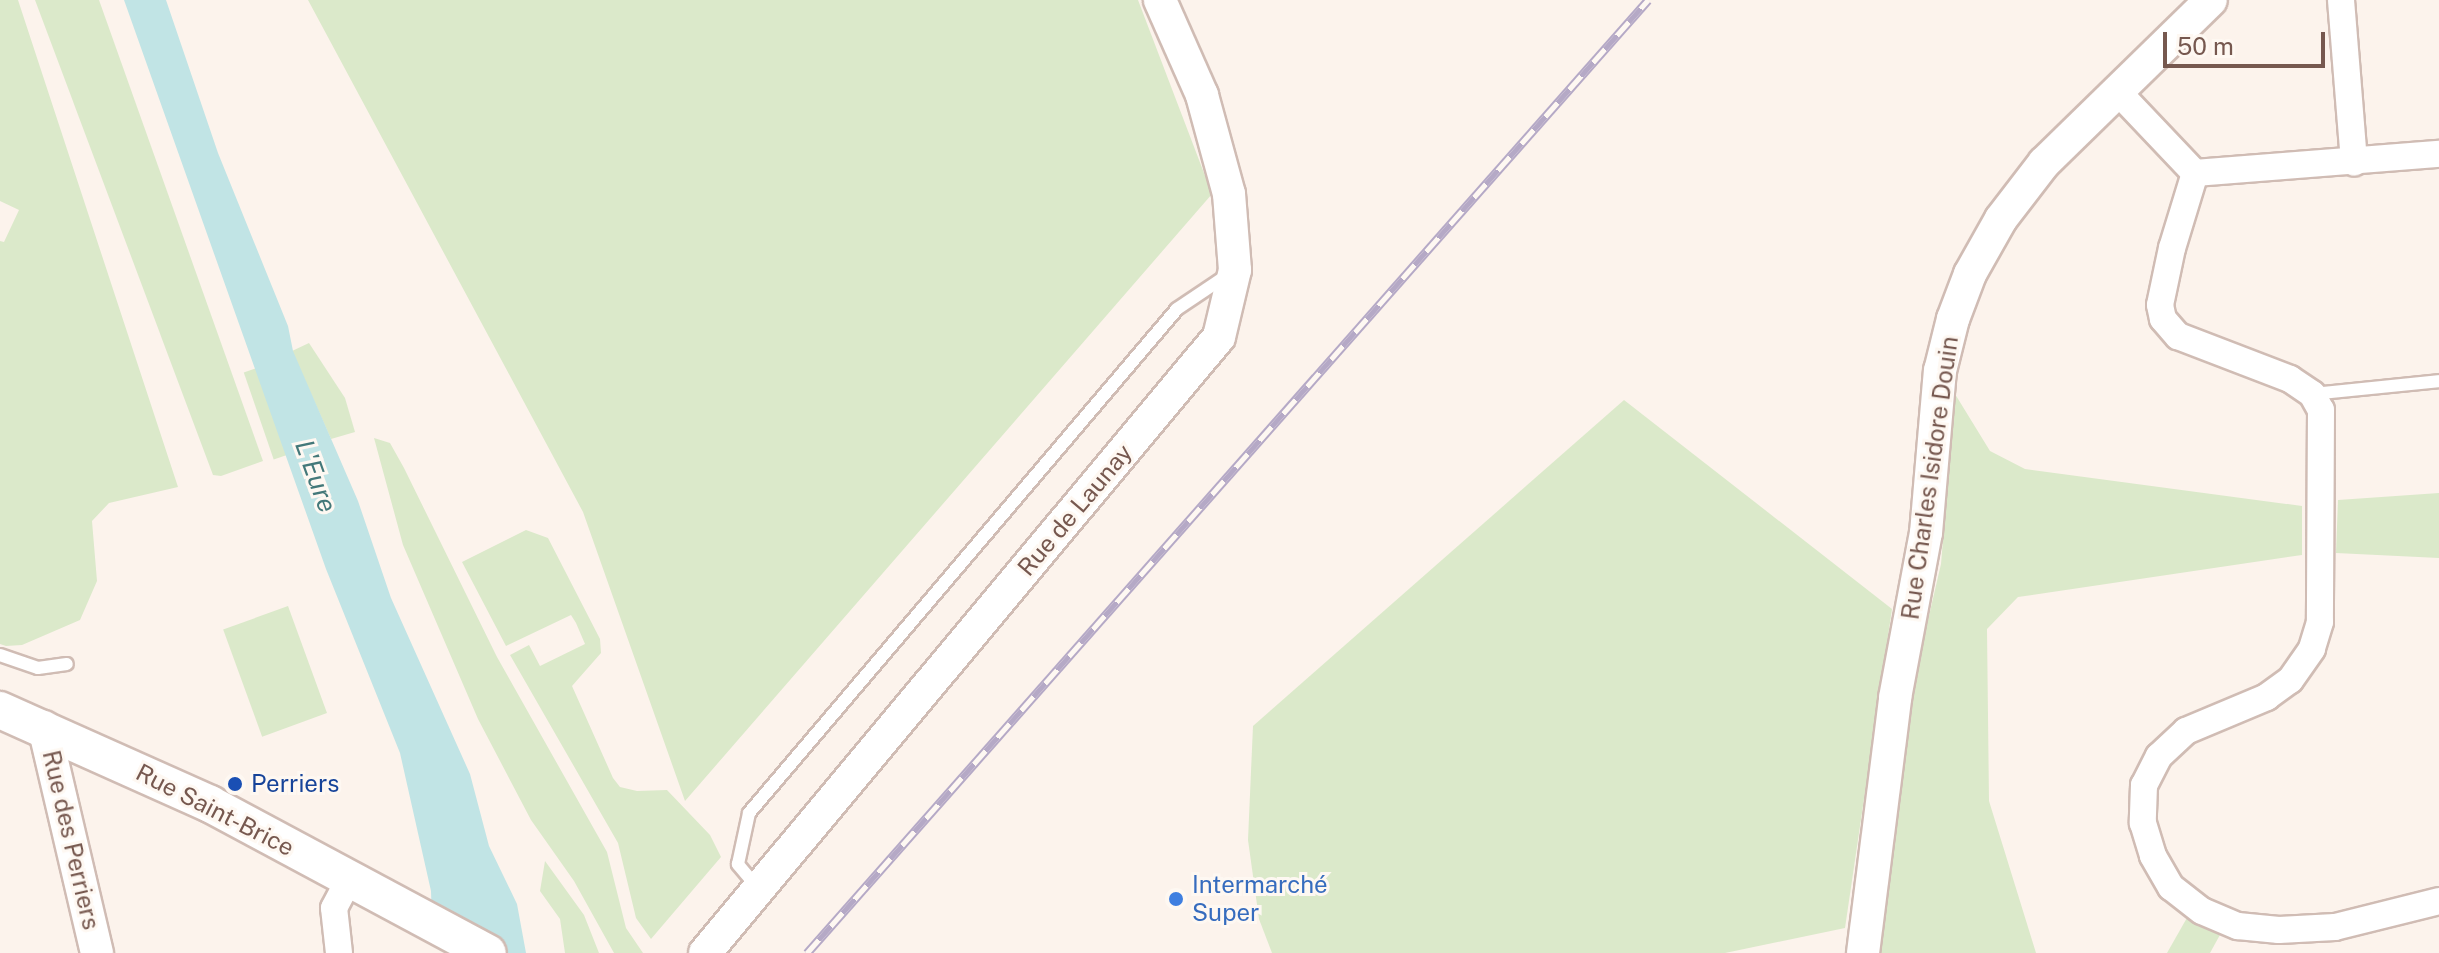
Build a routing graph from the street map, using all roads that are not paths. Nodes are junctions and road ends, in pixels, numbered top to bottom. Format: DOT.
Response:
graph roads {
  1 [pos="1160,0"];
  2 [pos="2211,0"];
  3 [pos="2341,0"];
  4 [pos="2118,92"];
  5 [pos="2439,154"];
  6 [pos="2354,162"];
  7 [pos="2195,173"];
  8 [pos="1235,270"];
  9 [pos="2439,381"];
  10 [pos="2312,394"];
  11 [pos="0,655"];
  12 [pos="67,664"];
  13 [pos="0,710"];
  14 [pos="44,727"];
  15 [pos="349,880"];
  16 [pos="759,889"];
  17 [pos="2439,901"];
  18 [pos="97,953"];
  19 [pos="339,953"];
  20 [pos="488,953"];
  21 [pos="705,953"];
  22 [pos="1863,953"];
  1 -- 8 [label="street, Rue de Launay"];
  2 -- 4 [label="street, Rue Charles Isidore Douin"];
  3 -- 6 [label="street"];
  4 -- 7 [label="street"];
  4 -- 22 [label="street, Rue Charles Isidore Douin"];
  5 -- 6 [label="street"];
  6 -- 7 [label="street"];
  7 -- 10 [label="street"];
  8 -- 16 [label="street, Rue de Launay"];
  8 -- 16 [label="lane"];
  9 -- 10 [label="lane"];
  10 -- 17 [label="street"];
  11 -- 12 [label="lane"];
  13 -- 14 [label="main road, Rue Saint-Brice"];
  14 -- 15 [label="main road, Rue Saint-Brice"];
  14 -- 18 [label="street, Rue des Perriers"];
  15 -- 19 [label="street"];
  15 -- 20 [label="main road, Rue Saint-Brice"];
  16 -- 21 [label="street, Rue de Launay"];
}
